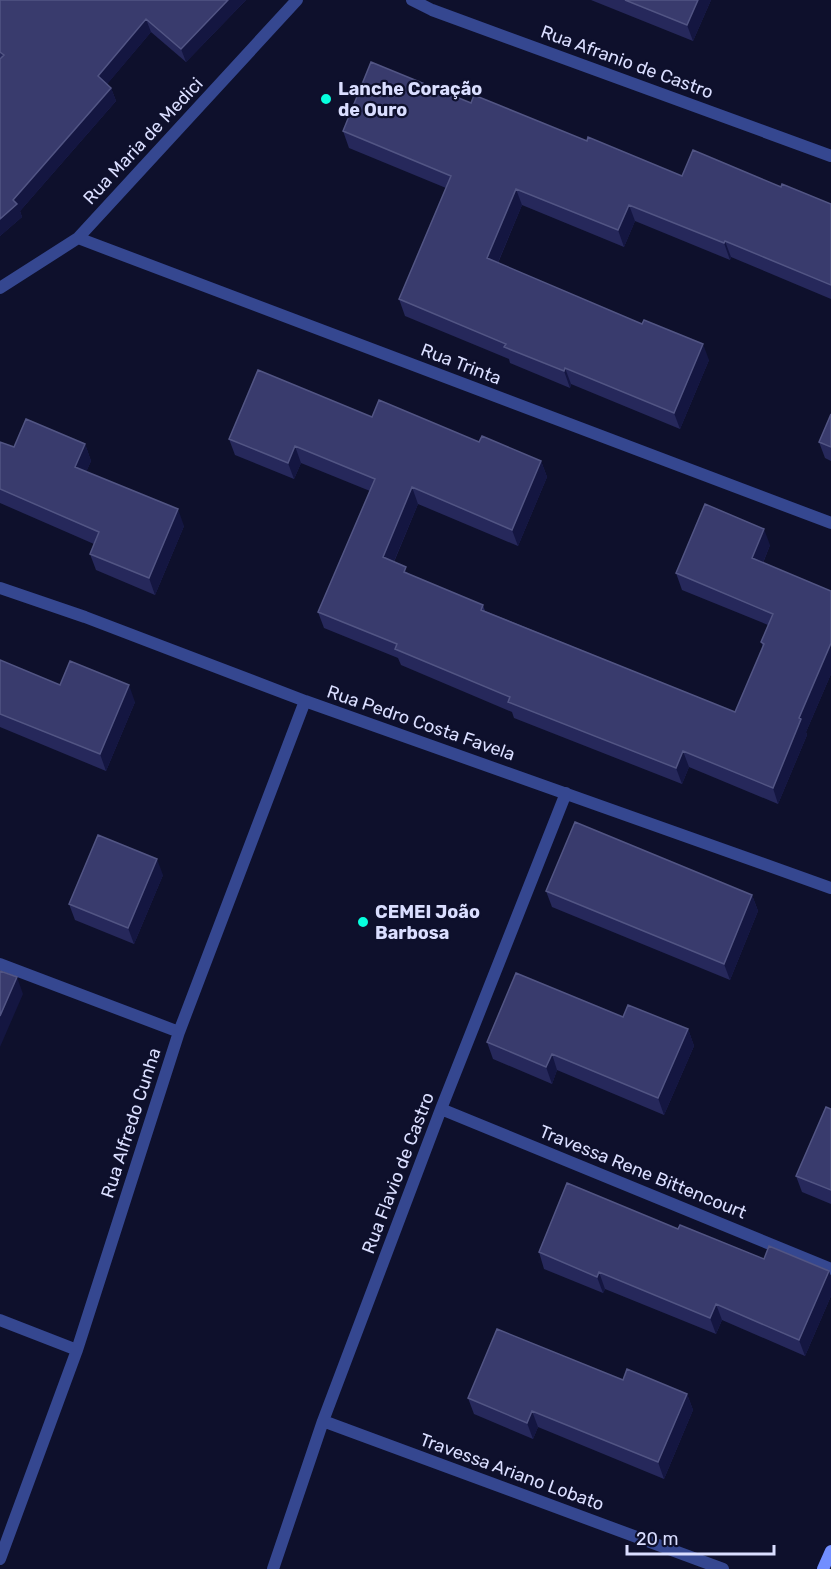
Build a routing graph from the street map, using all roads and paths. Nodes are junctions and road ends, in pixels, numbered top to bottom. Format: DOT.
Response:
graph roads {
  1 [pos="297,0"];
  2 [pos="412,0"];
  3 [pos="831,156"];
  4 [pos="78,238"];
  5 [pos="0,288"];
  6 [pos="831,523"];
  7 [pos="0,588"];
  8 [pos="305,701"];
  9 [pos="566,793"];
  10 [pos="831,888"];
  11 [pos="0,964"];
  12 [pos="179,1032"];
  13 [pos="441,1109"];
  14 [pos="831,1269"];
  15 [pos="0,1320"];
  16 [pos="77,1350"];
  17 [pos="323,1421"];
  18 [pos="831,1551"];
  19 [pos="0,1559"];
  20 [pos="273,1569"];
  21 [pos="723,1569"];
  22 [pos="823,1569"];
  1 -- 4 [label="street, Rua Maria de Medici"];
  2 -- 3 [label="street, Rua Afranio de Castro"];
  4 -- 5 [label="street, Rua Maria de Medici"];
  4 -- 6 [label="street, Rua Trinta"];
  7 -- 8 [label="street, Rua Pedro Costa Favela"];
  8 -- 9 [label="street, Rua Pedro Costa Favela"];
  8 -- 12 [label="street, Rua Alfredo Cunha"];
  9 -- 10 [label="street, Rua Pedro Costa Favela"];
  9 -- 13 [label="street, Rua Flavio de Castro"];
  11 -- 12 [label="street"];
  12 -- 16 [label="street, Rua Alfredo Cunha"];
  13 -- 14 [label="street, Travessa Rene Bittencourt"];
  13 -- 17 [label="street, Rua Flavio de Castro"];
  15 -- 16 [label="street"];
  16 -- 19 [label="street, Rua Alfredo Cunha"];
  17 -- 20 [label="street, Rua Flavio de Castro"];
  17 -- 21 [label="street, Travessa Ariano Lobato"];
  18 -- 22 [label="street"];
}
